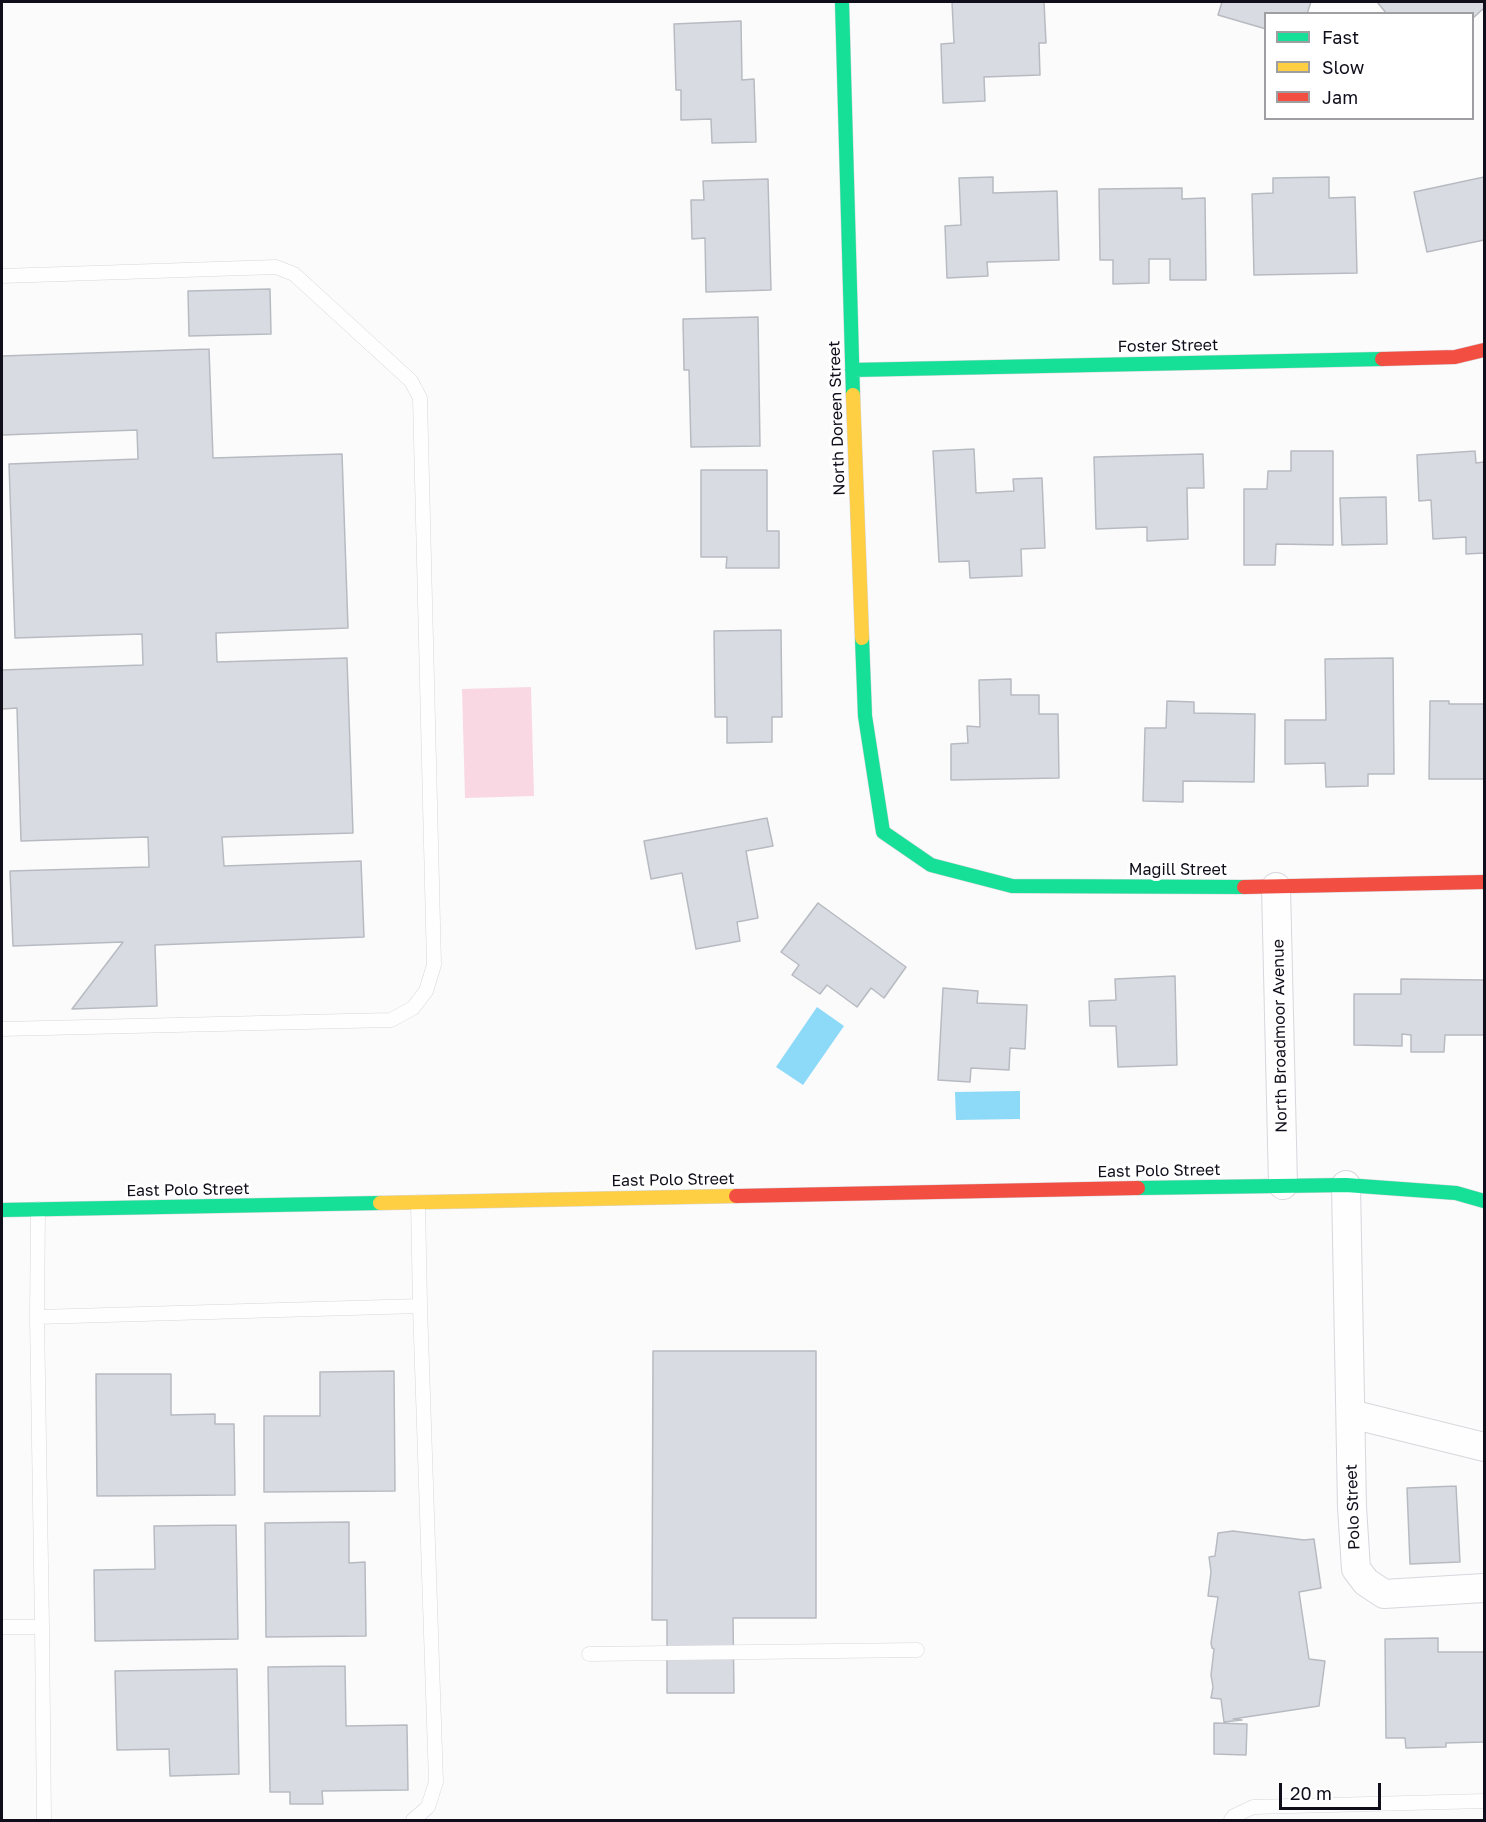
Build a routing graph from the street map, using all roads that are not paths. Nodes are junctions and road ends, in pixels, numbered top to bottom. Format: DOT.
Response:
graph roads {
  1 [pos="842,2"];
  2 [pos="2,276"];
  3 [pos="1485,350"];
  4 [pos="852,370"];
  5 [pos="883,832"];
  6 [pos="1485,882"];
  7 [pos="1276,888"];
  8 [pos="2,1029"];
  9 [pos="1283,1185"];
  10 [pos="1346,1185"];
  11 [pos="1485,1201"];
  12 [pos="418,1202"];
  13 [pos="38,1209"];
  14 [pos="2,1210"];
  15 [pos="420,1306"];
  16 [pos="37,1317"];
  17 [pos="1351,1414"];
  18 [pos="1485,1447"];
  19 [pos="1485,1588"];
  20 [pos="2,1627"];
  21 [pos="42,1627"];
  22 [pos="917,1650"];
  23 [pos="588,1654"];
  24 [pos="1485,1801"];
  25 [pos="44,1821"];
  26 [pos="413,1821"];
  27 [pos="1231,1821"];
  1 -- 4 [label="street, North Doreen Street"];
  2 -- 8 [label="lane"];
  3 -- 4 [label="street, Foster Street"];
  4 -- 5 [label="street, North Doreen Street"];
  5 -- 7 [label="street, Magill Street"];
  6 -- 7 [label="street, Magill Street"];
  7 -- 9 [label="street, North Broadmoor Avenue"];
  9 -- 10 [label="street, East Polo Street"];
  9 -- 12 [label="street, East Polo Street"];
  10 -- 11 [label="street"];
  10 -- 17 [label="street, Polo Street"];
  12 -- 13 [label="street, East Polo Street"];
  12 -- 15 [label="lane"];
  13 -- 14 [label="street, East Polo Street"];
  13 -- 16 [label="lane"];
  15 -- 16 [label="lane"];
  15 -- 26 [label="lane"];
  16 -- 21 [label="lane"];
  17 -- 18 [label="street"];
  17 -- 19 [label="street, Polo Street"];
  20 -- 21 [label="lane"];
  21 -- 25 [label="lane"];
  22 -- 23 [label="lane"];
  24 -- 27 [label="lane"];
}
